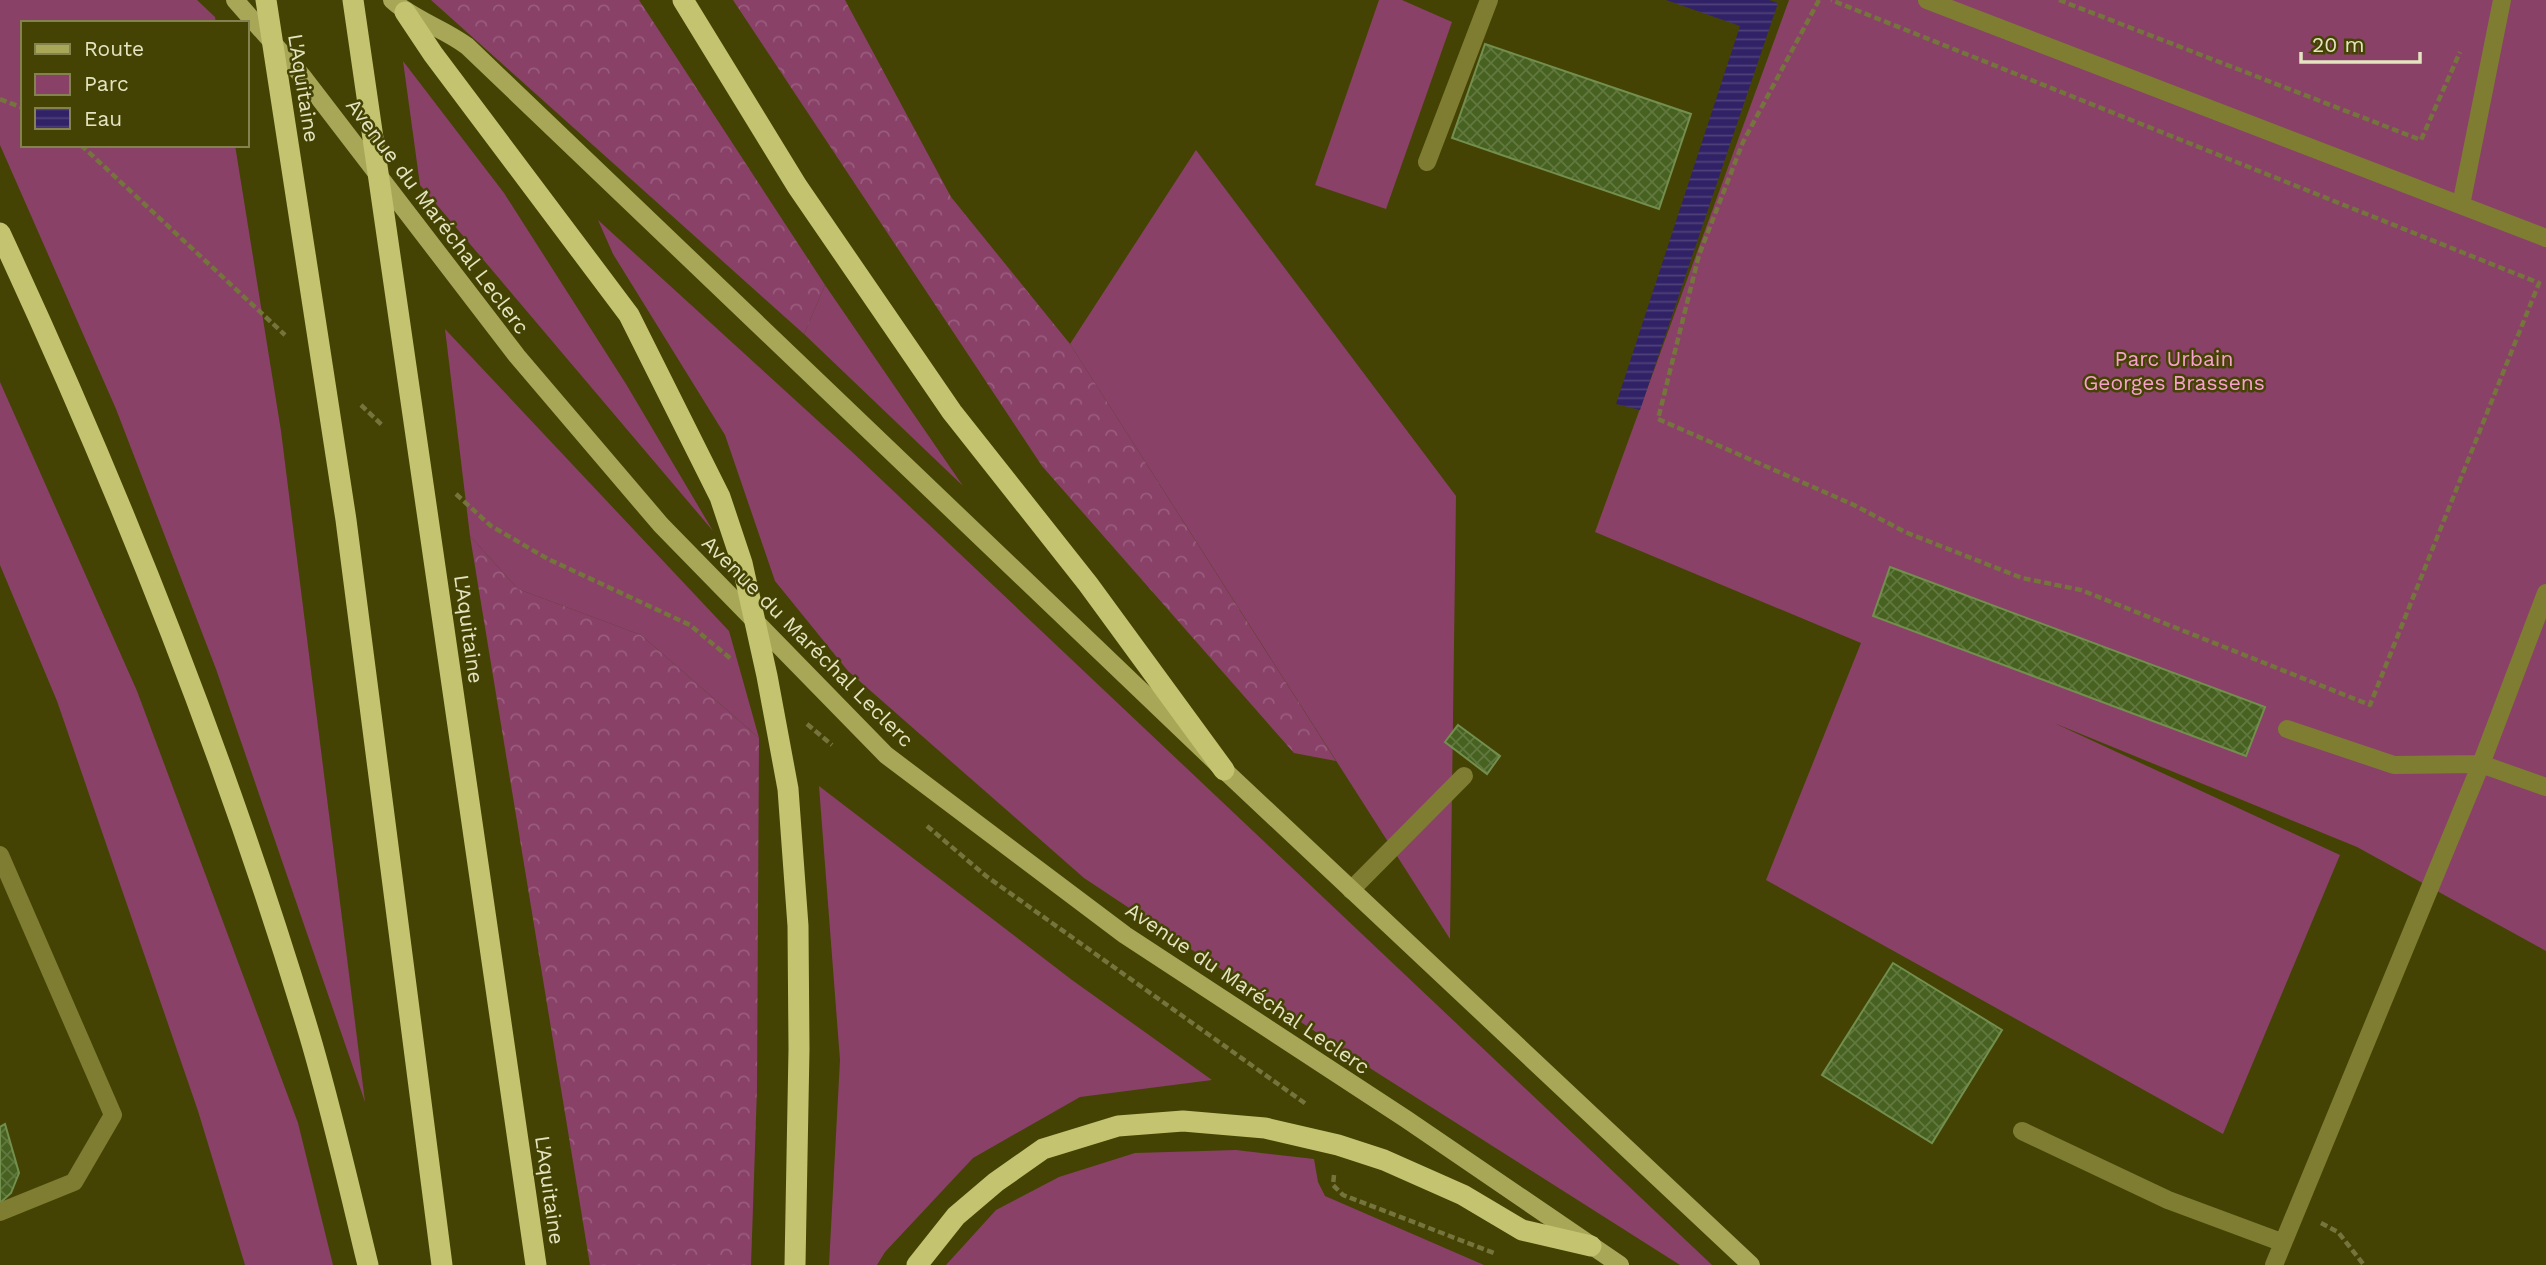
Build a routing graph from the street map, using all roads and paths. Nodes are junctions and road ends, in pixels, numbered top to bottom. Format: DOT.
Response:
graph roads {
  1 [pos="235,0"];
  2 [pos="266,0"];
  3 [pos="353,0"];
  4 [pos="683,0"];
  5 [pos="1489,0"];
  6 [pos="1819,0"];
  7 [pos="1831,0"];
  8 [pos="1927,0"];
  9 [pos="2059,0"];
  10 [pos="2502,0"];
  11 [pos="399,6"];
  12 [pos="2460,51"];
  13 [pos="0,99"];
  14 [pos="21,107"];
  15 [pos="1427,162"];
  16 [pos="2460,205"];
  17 [pos="0,233"];
  18 [pos="2546,238"];
  19 [pos="2546,593"];
  20 [pos="2287,729"];
  21 [pos="2481,764"];
  22 [pos="1224,770"];
  23 [pos="1464,776"];
  24 [pos="2546,787"];
  25 [pos="0,855"];
  26 [pos="1351,890"];
  27 [pos="2022,1131"];
  28 [pos="2297,1211"];
  29 [pos="0,1212"];
  30 [pos="2281,1242"];
  31 [pos="1591,1246"];
  32 [pos="368,1265"];
  33 [pos="442,1265"];
  34 [pos="536,1265"];
  35 [pos="795,1265"];
  36 [pos="916,1265"];
  37 [pos="1620,1265"];
  38 [pos="1751,1265"];
  39 [pos="2274,1265"];
  40 [pos="2364,1265"];
  1 -- 31 [label="main road, Avenue du Maréchal Leclerc"];
  2 -- 33 [label="highway, L'Aquitaine"];
  3 -- 34 [label="highway, L'Aquitaine"];
  4 -- 22 [label="highway"];
  5 -- 15 [label="lane"];
  6 -- 7 [label="path"];
  8 -- 16 [label="lane"];
  9 -- 12 [label="path"];
  10 -- 16 [label="lane"];
  11 -- 22 [label="main road"];
  11 -- 35 [label="highway"];
  13 -- 14 [label="path"];
  16 -- 18 [label="lane"];
  17 -- 32 [label="highway"];
  19 -- 21 [label="lane"];
  20 -- 21 [label="lane"];
  21 -- 24 [label="lane"];
  21 -- 28 [label="lane"];
  22 -- 26 [label="main road"];
  23 -- 26 [label="lane"];
  25 -- 29 [label="lane"];
  26 -- 38 [label="main road"];
  27 -- 30 [label="lane"];
  28 -- 30 [label="lane"];
  28 -- 40 [label="path"];
  30 -- 39 [label="lane"];
  31 -- 36 [label="highway"];
  31 -- 37 [label="main road, Avenue du Maréchal Leclerc"];
}
